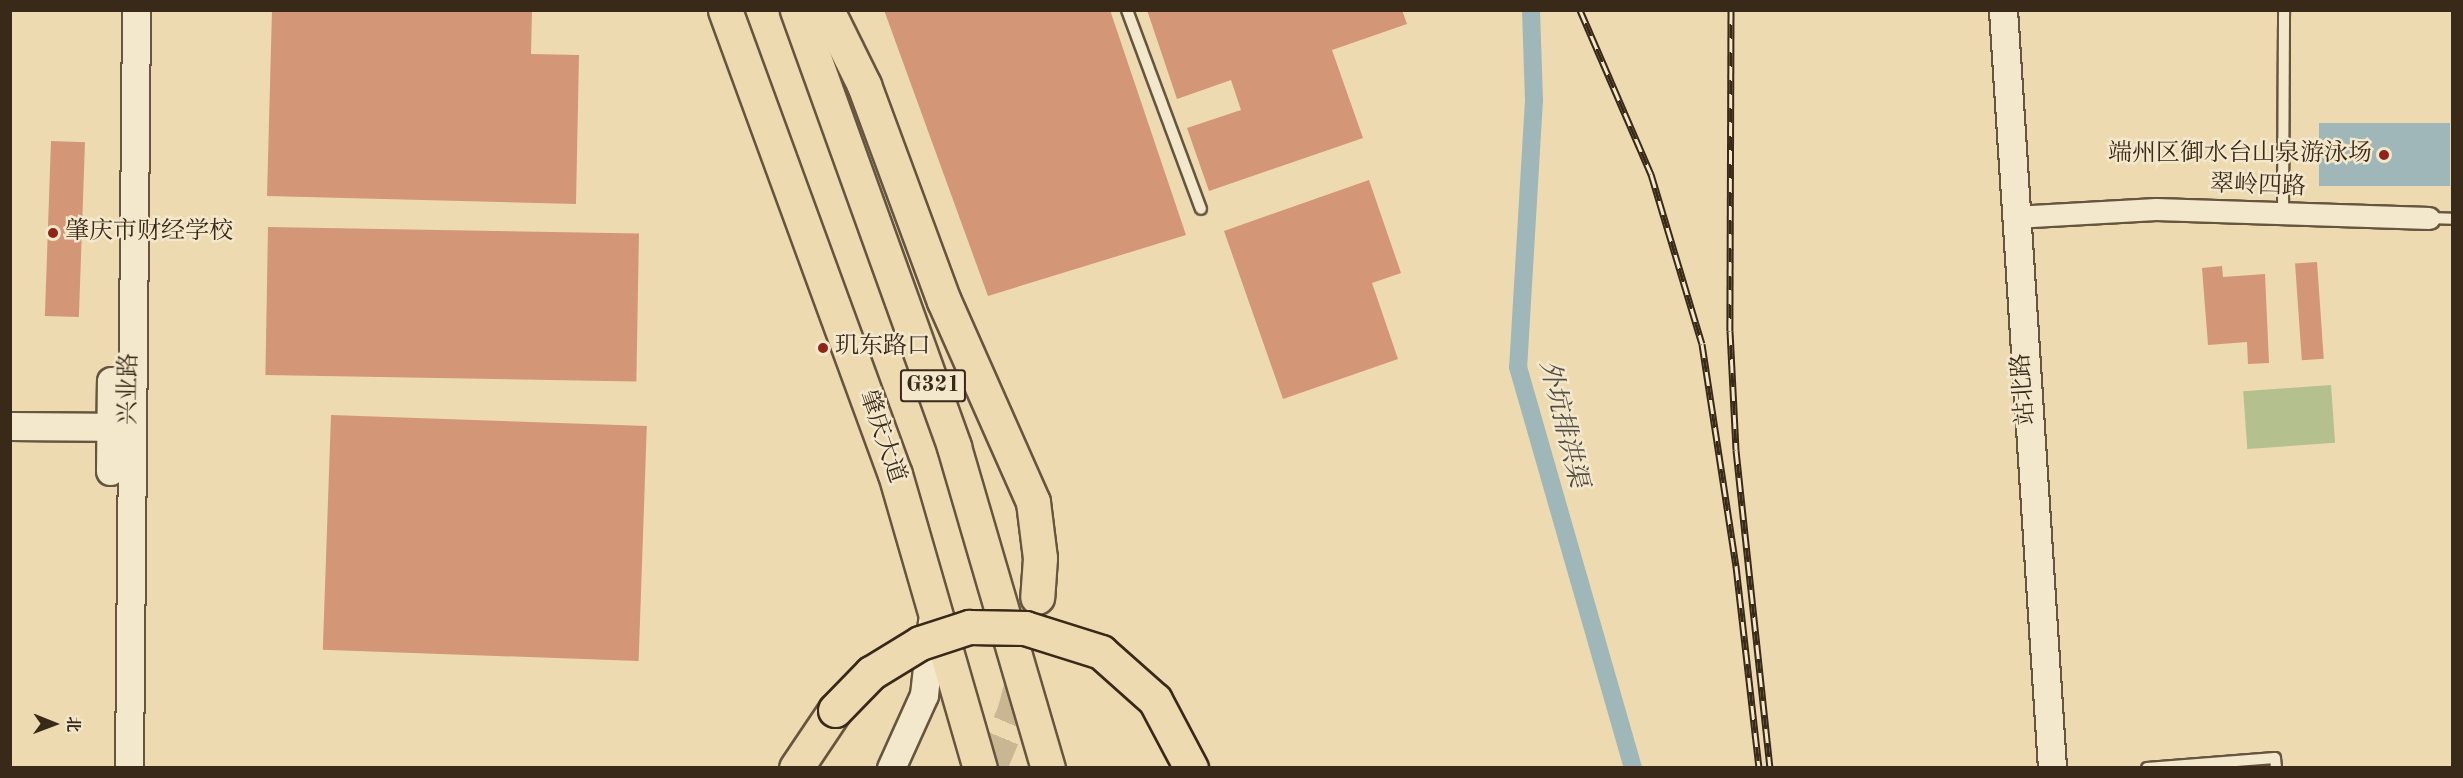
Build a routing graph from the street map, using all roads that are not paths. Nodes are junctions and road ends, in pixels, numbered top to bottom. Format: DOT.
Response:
graph roads {
  1 [pos="117,10"];
  2 [pos="136,10"];
  3 [pos="725,10"];
  4 [pos="798,10"];
  5 [pos="827,10"];
  6 [pos="1127,10"];
  7 [pos="2003,10"];
  8 [pos="2284,10"];
  9 [pos="1201,209"];
  10 [pos="2283,213"];
  11 [pos="2014,217"];
  12 [pos="2429,218"];
  13 [pos="2452,219"];
  14 [pos="10,408"];
  15 [pos="120,418"];
  16 [pos="10,426"];
  17 [pos="1037,597"];
  18 [pos="935,599"];
  19 [pos="835,710"];
  20 [pos="110,768"];
  21 [pos="129,768"];
  22 [pos="796,768"];
  23 [pos="810,768"];
  24 [pos="891,768"];
  25 [pos="980,768"];
  26 [pos="1048,768"];
  27 [pos="1191,768"];
  28 [pos="2052,768"];
  29 [pos="2147,768"];
  30 [pos="2276,768"];
  1 -- 15 [label="street, 兴业路"];
  2 -- 15 [label="street, 兴业路"];
  3 -- 18 [label="main road, 肇庆大道 / G321"];
  4 -- 26 [label="main road, G321"];
  5 -- 17 [label="main road"];
  6 -- 9 [label="lane"];
  7 -- 11 [label="street, 站北路"];
  8 -- 10 [label="lane"];
  10 -- 11 [label="street, 翠岭四路"];
  10 -- 12 [label="street, 翠岭四路"];
  11 -- 28 [label="street, 站北路"];
  12 -- 13 [label="lane"];
  14 -- 15 [label="street"];
  15 -- 16 [label="street"];
  15 -- 20 [label="street, 兴业路"];
  15 -- 21 [label="street, 兴业路"];
  18 -- 24 [label="street"];
  18 -- 25 [label="main road, 肇庆大道 / G321"];
  19 -- 22 [label="main road"];
  19 -- 23 [label="main road"];
  19 -- 27 [label="main road, bridge"];
  29 -- 30 [label="lane"];
}
